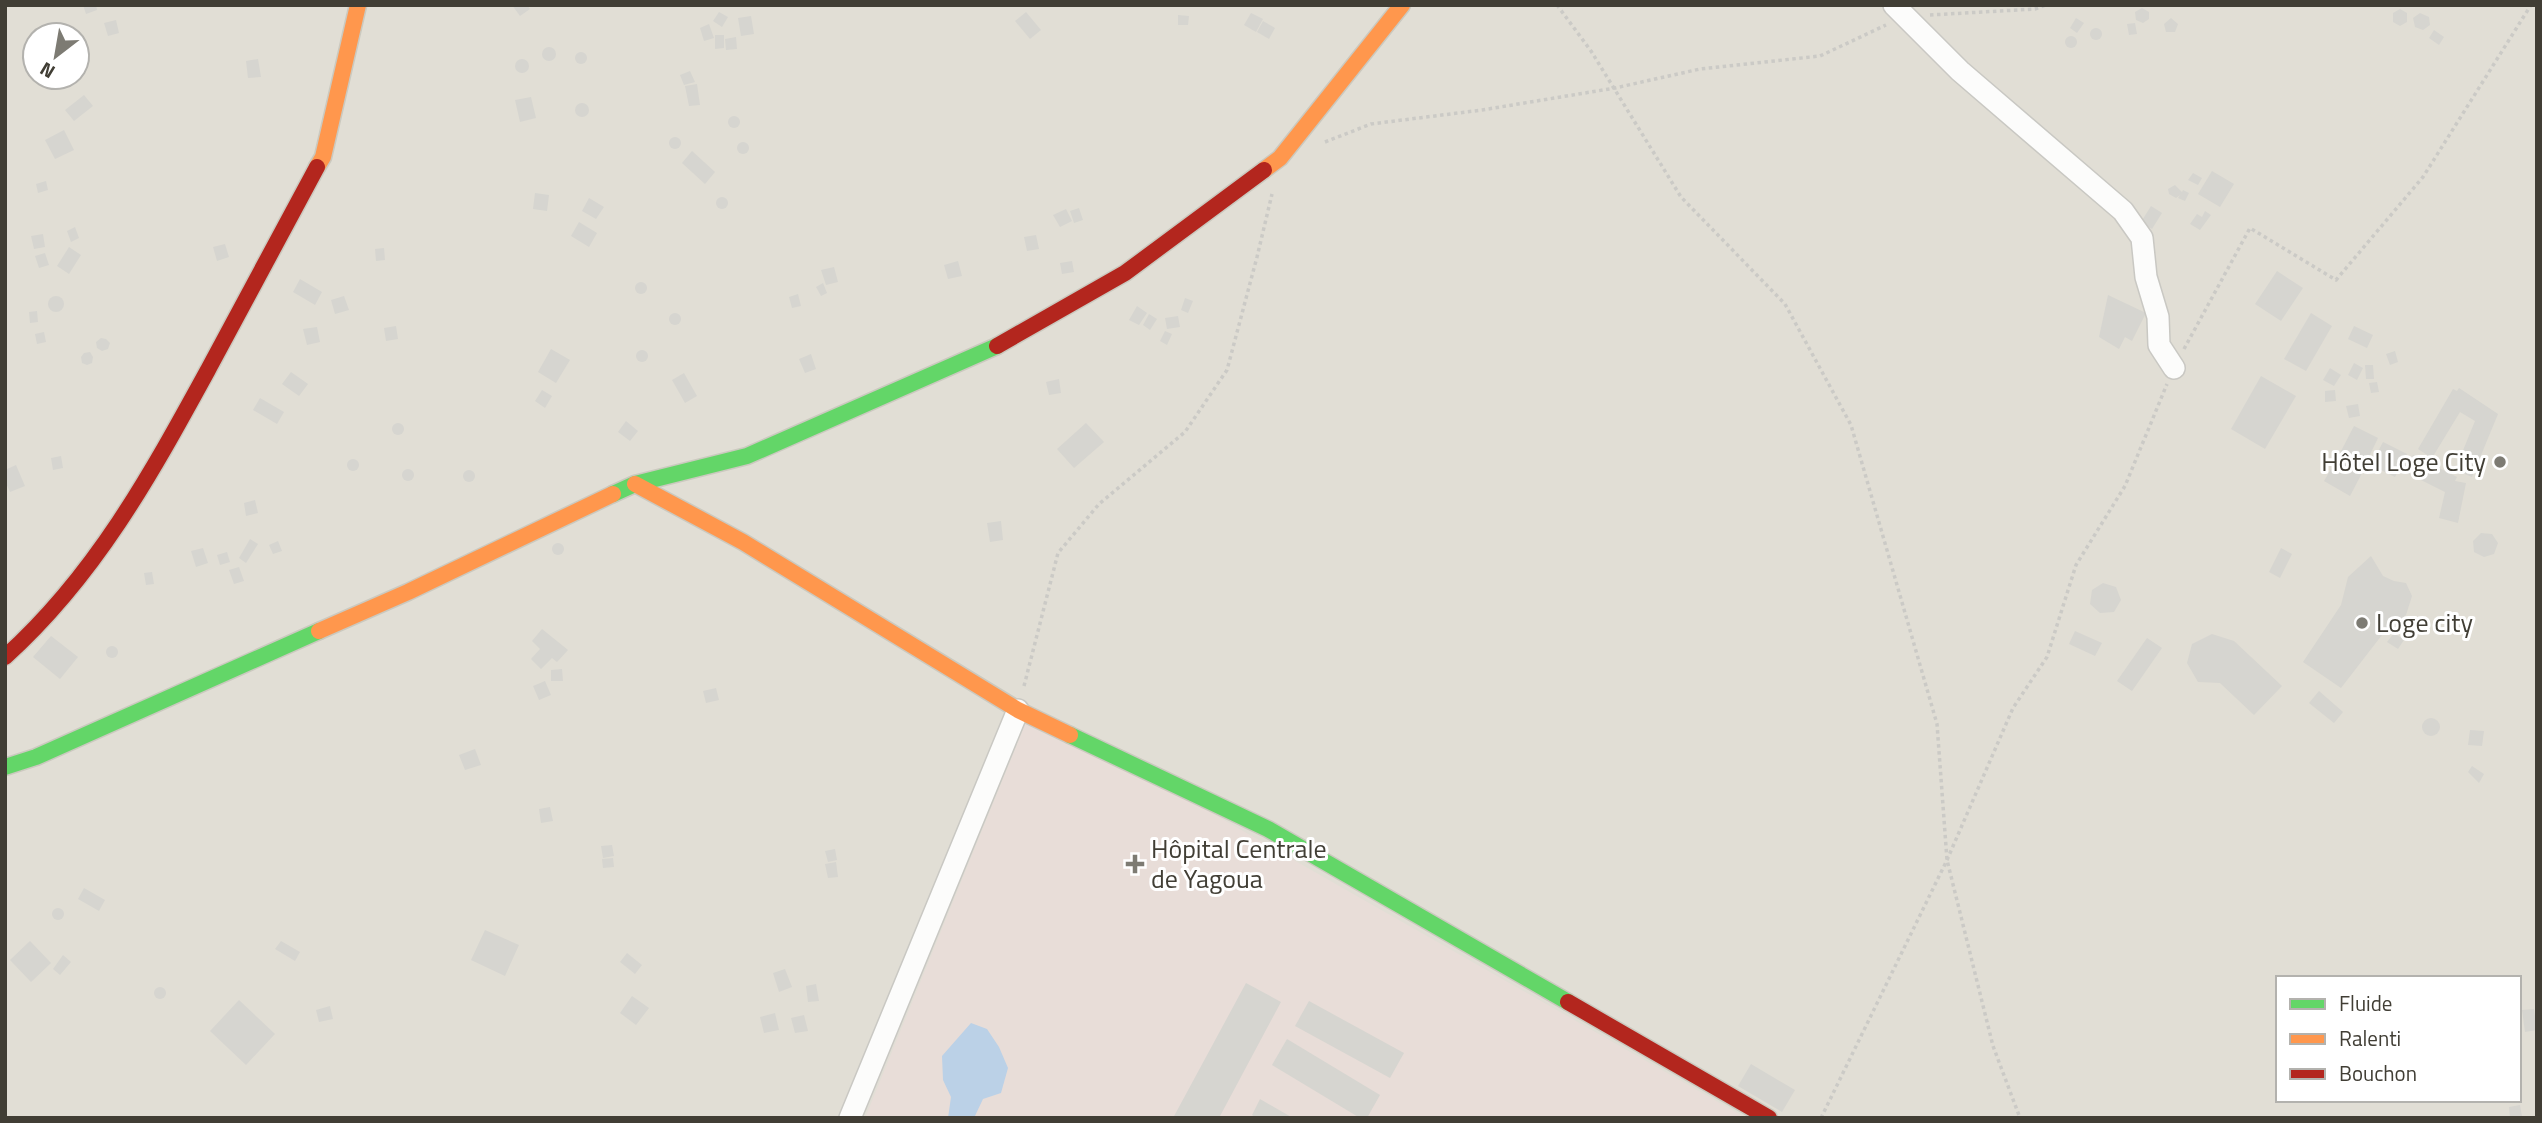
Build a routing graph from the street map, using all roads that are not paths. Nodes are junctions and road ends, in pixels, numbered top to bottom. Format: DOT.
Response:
graph roads {
  1 [pos="358,5"];
  2 [pos="1402,5"];
  3 [pos="1900,11"];
  4 [pos="2174,368"];
  5 [pos="635,484"];
  6 [pos="5,657"];
  7 [pos="1018,710"];
  8 [pos="5,767"];
  9 [pos="850,1118"];
  10 [pos="1769,1118"];
  1 -- 6 [label="street"];
  2 -- 5 [label="street"];
  3 -- 4 [label="street"];
  5 -- 7 [label="street"];
  5 -- 8 [label="street"];
  7 -- 9 [label="street"];
  7 -- 10 [label="street"];
}
